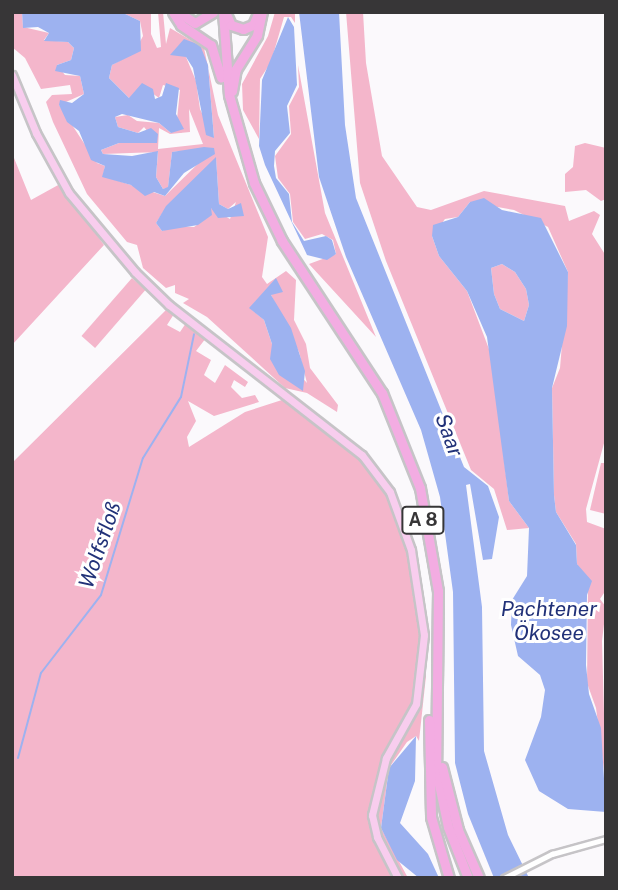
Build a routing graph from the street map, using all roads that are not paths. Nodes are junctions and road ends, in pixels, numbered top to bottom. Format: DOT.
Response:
graph roads {
  1 [pos="173,12"];
  2 [pos="178,12"];
  3 [pos="216,12"];
  4 [pos="225,12"];
  5 [pos="260,12"];
  6 [pos="12,75"];
  7 [pos="221,77"];
  8 [pos="232,110"];
  9 [pos="372,382"];
  10 [pos="432,714"];
  11 [pos="606,839"];
  12 [pos="398,878"];
  13 [pos="449,878"];
  14 [pos="462,878"];
  15 [pos="468,878"];
  16 [pos="479,878"];
  17 [pos="504,878"];
  1 -- 7 [label="highway"];
  2 -- 3 [label="highway"];
  3 -- 7 [label="highway, A 8"];
  4 -- 5 [label="highway"];
  4 -- 8 [label="highway, A 8"];
  5 -- 8 [label="highway"];
  6 -- 12 [label="main road"];
  7 -- 9 [label="highway, A 8"];
  8 -- 9 [label="highway, A 8"];
  9 -- 10 [label="highway, A 8"];
  10 -- 13 [label="highway"];
  10 -- 14 [label="highway, A 8"];
  10 -- 15 [label="highway, A 8"];
  10 -- 16 [label="highway"];
  11 -- 17 [label="street"];
}
